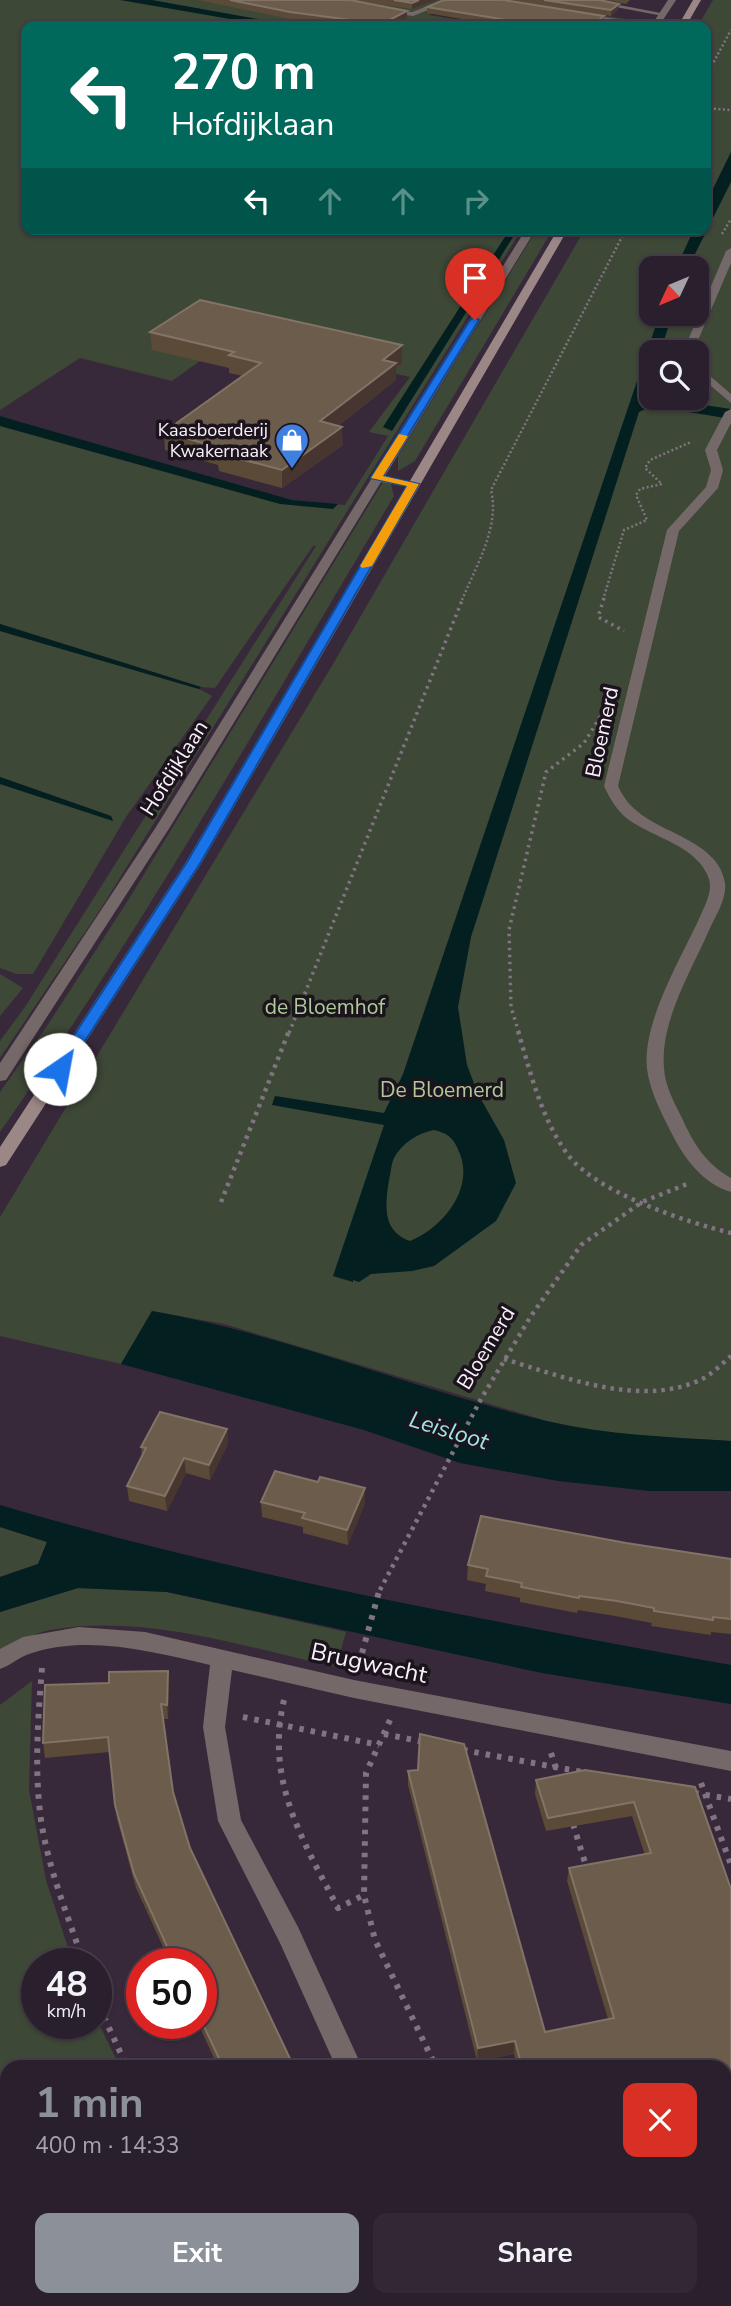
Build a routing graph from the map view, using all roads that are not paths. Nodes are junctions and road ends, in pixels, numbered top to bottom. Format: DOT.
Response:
graph roads {
  1 [pos="450,0"];
  2 [pos="582,0"];
  3 [pos="671,0"];
  4 [pos="697,0"];
  5 [pos="385,11"];
  6 [pos="663,14"];
  7 [pos="575,15"];
  8 [pos="619,21"];
  9 [pos="658,21"];
  10 [pos="685,21"];
  11 [pos="527,235"];
  12 [pos="559,235"];
  13 [pos="731,251"];
  14 [pos="693,340"];
  15 [pos="709,379"];
  16 [pos="731,400"];
  17 [pos="728,416"];
  18 [pos="377,478"];
  19 [pos="414,484"];
  20 [pos="0,1076"];
  21 [pos="0,1161"];
  22 [pos="731,1186"];
  23 [pos="222,1658"];
  24 [pos="0,1660"];
  25 [pos="731,1761"];
  26 [pos="346,2060"];
  1 -- 5 [label="lane"];
  2 -- 6 [label="lane"];
  3 -- 6 [label="street"];
  4 -- 10 [label="main road"];
  6 -- 9 [label="street"];
  7 -- 8 [label="lane"];
  11 -- 18 [label="street, Hofdijklaan"];
  12 -- 19 [label="main road"];
  13 -- 14 [label="street"];
  15 -- 16 [label="street"];
  17 -- 22 [label="street, Bloemerd"];
  18 -- 19 [label="street"];
  18 -- 20 [label="street, Hofdijklaan"];
  19 -- 21 [label="main road"];
  23 -- 24 [label="street, Brugwacht"];
  23 -- 25 [label="street, Brugwacht"];
  23 -- 26 [label="street"];
}
